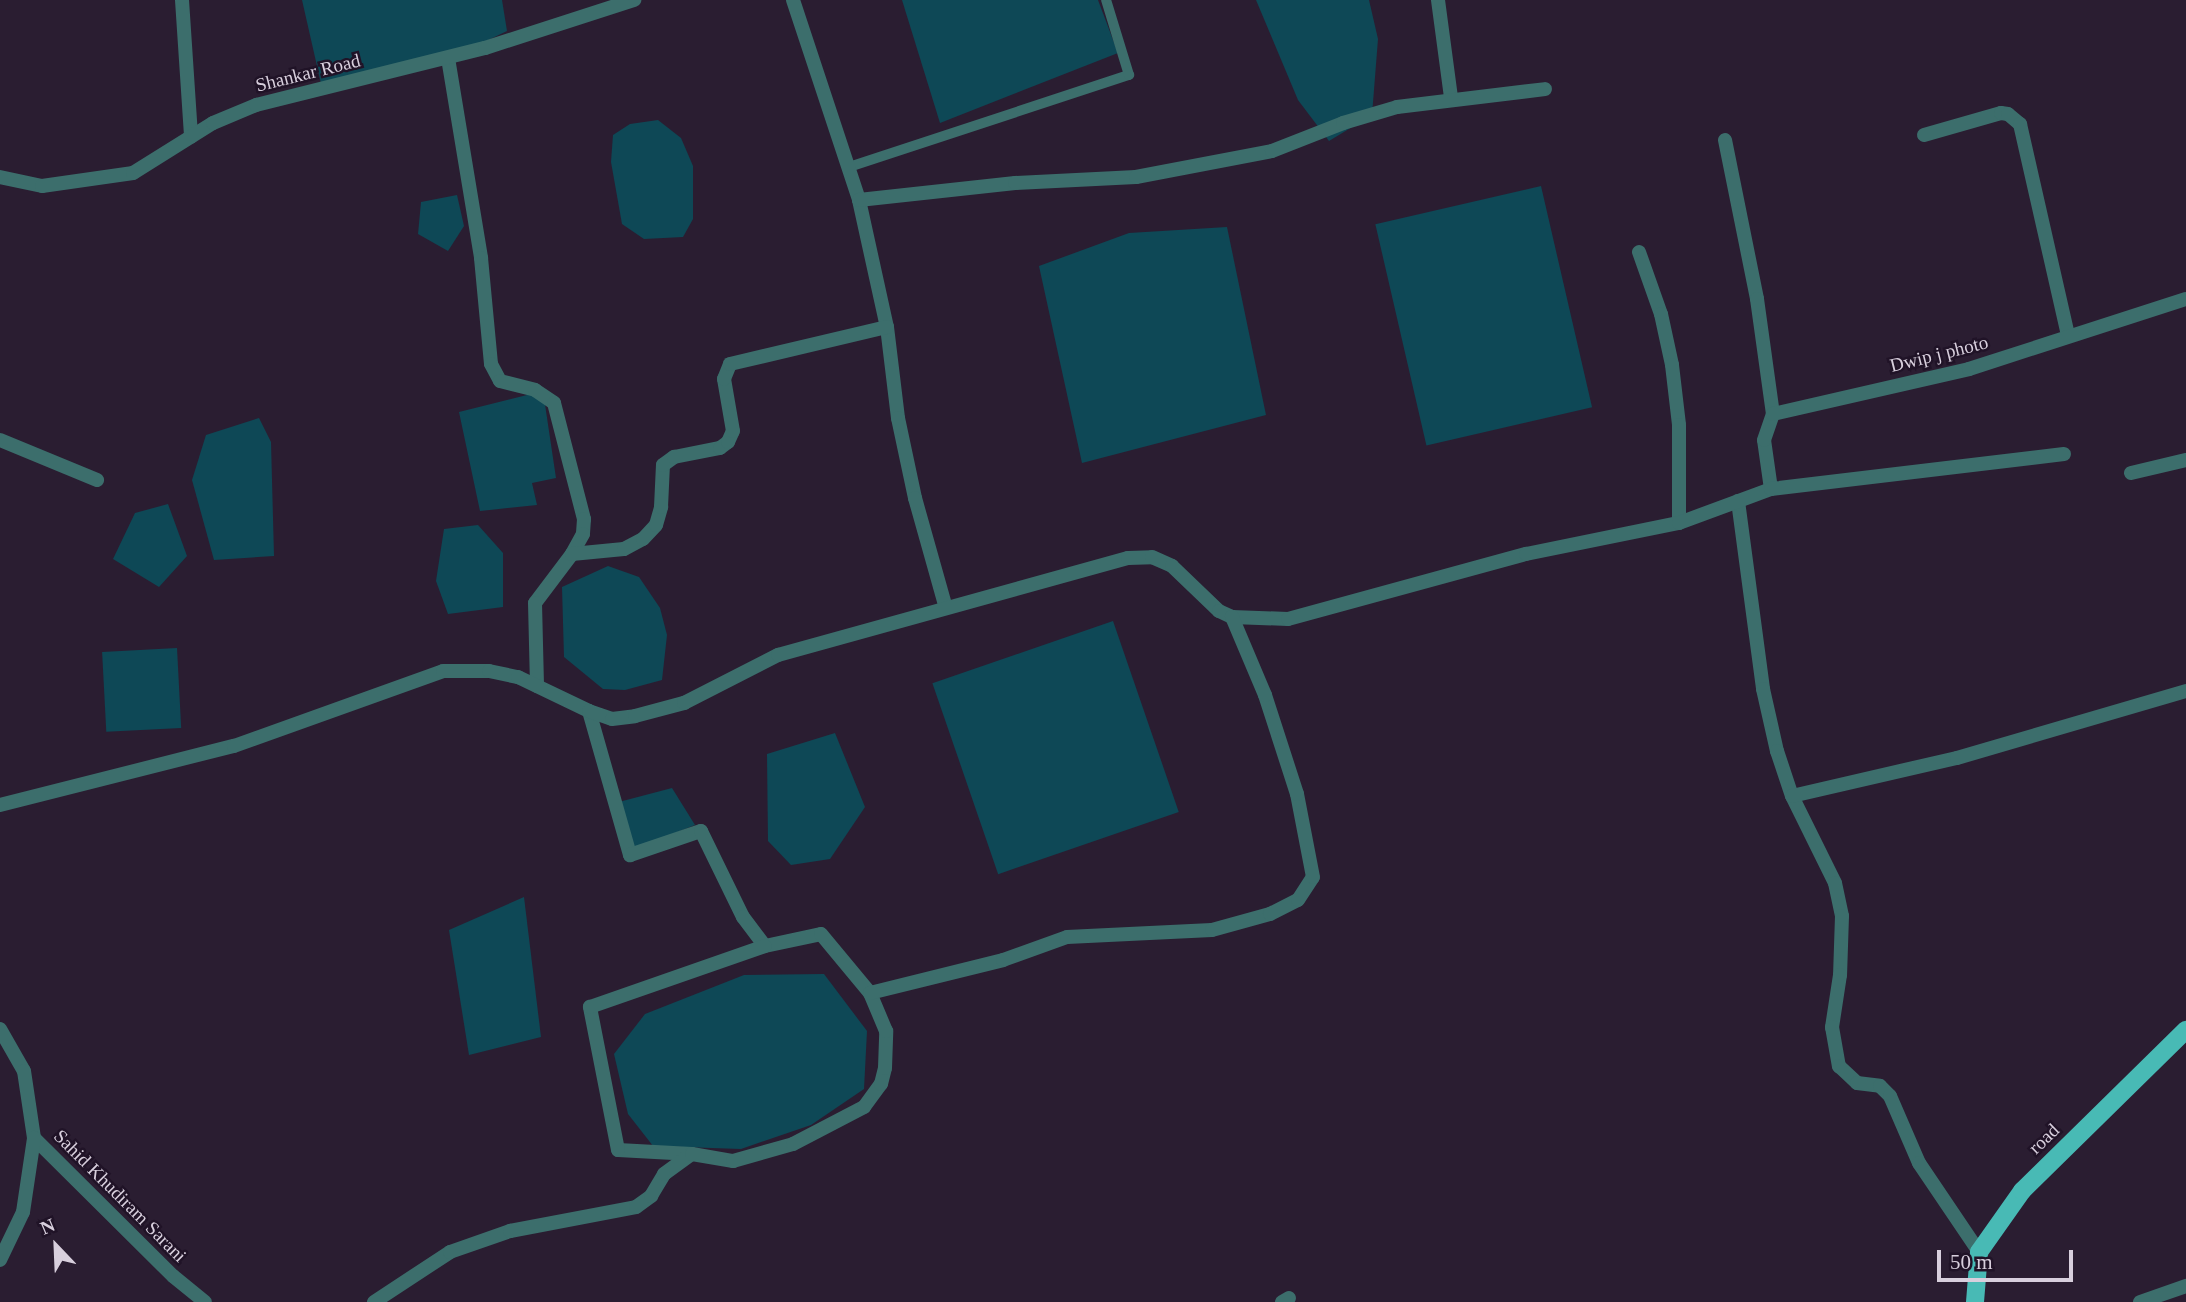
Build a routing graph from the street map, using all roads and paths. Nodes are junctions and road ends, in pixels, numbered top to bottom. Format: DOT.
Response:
graph roads {
  1 [pos="182,0"];
  2 [pos="634,0"];
  3 [pos="793,0"];
  4 [pos="1106,0"];
  5 [pos="1438,0"];
  6 [pos="448,58"];
  7 [pos="1545,89"];
  8 [pos="1451,98"];
  9 [pos="1924,135"];
  10 [pos="191,137"];
  11 [pos="1725,141"];
  12 [pos="849,167"];
  13 [pos="0,177"];
  14 [pos="859,201"];
  15 [pos="1639,252"];
  16 [pos="2186,299"];
  17 [pos="887,327"];
  18 [pos="2068,335"];
  19 [pos="1773,414"];
  20 [pos="0,440"];
  21 [pos="2064,454"];
  22 [pos="2186,460"];
  23 [pos="2131,474"];
  24 [pos="97,480"];
  25 [pos="1771,489"];
  26 [pos="1738,501"];
  27 [pos="1679,523"];
  28 [pos="572,554"];
  29 [pos="946,608"];
  30 [pos="1232,618"];
  31 [pos="537,686"];
  32 [pos="2186,691"];
  33 [pos="589,711"];
  34 [pos="1792,796"];
  35 [pos="0,806"];
  36 [pos="765,946"];
  37 [pos="870,993"];
  38 [pos="0,1028"];
  39 [pos="2186,1030"];
  40 [pos="34,1138"];
  41 [pos="692,1154"];
  42 [pos="1979,1252"];
  43 [pos="0,1260"];
  44 [pos="2186,1286"];
  45 [pos="205,1302"];
  46 [pos="373,1302"];
  47 [pos="1975,1302"];
  48 [pos="2140,1302"];
  1 -- 10 [label="street"];
  2 -- 6 [label="street, Shankar Road"];
  3 -- 12 [label="street"];
  4 -- 12 [label="lane"];
  5 -- 8 [label="street"];
  6 -- 10 [label="street, Shankar Road"];
  6 -- 28 [label="street"];
  7 -- 8 [label="street"];
  8 -- 14 [label="street"];
  9 -- 18 [label="street"];
  10 -- 13 [label="street, Shankar Road"];
  11 -- 19 [label="street"];
  12 -- 14 [label="street"];
  14 -- 17 [label="street"];
  15 -- 27 [label="street"];
  16 -- 18 [label="street, Dwip j photo"];
  17 -- 28 [label="street"];
  17 -- 29 [label="street"];
  18 -- 19 [label="street, Dwip j photo"];
  19 -- 25 [label="street"];
  20 -- 24 [label="street"];
  21 -- 25 [label="street"];
  22 -- 23 [label="street"];
  25 -- 26 [label="street"];
  26 -- 27 [label="street"];
  26 -- 34 [label="street"];
  27 -- 30 [label="street"];
  28 -- 31 [label="street"];
  29 -- 30 [label="street"];
  29 -- 33 [label="street"];
  30 -- 37 [label="street"];
  31 -- 33 [label="street"];
  31 -- 35 [label="street"];
  32 -- 34 [label="street"];
  33 -- 36 [label="street"];
  34 -- 42 [label="street"];
  36 -- 37 [label="street"];
  36 -- 41 [label="street"];
  37 -- 41 [label="street"];
  38 -- 40 [label="street, Sahid Khudiram Sarani"];
  39 -- 42 [label="main road, road"];
  40 -- 43 [label="street"];
  40 -- 45 [label="street, Sahid Khudiram Sarani"];
  41 -- 46 [label="street"];
  42 -- 47 [label="main road"];
  44 -- 48 [label="street"];
}
